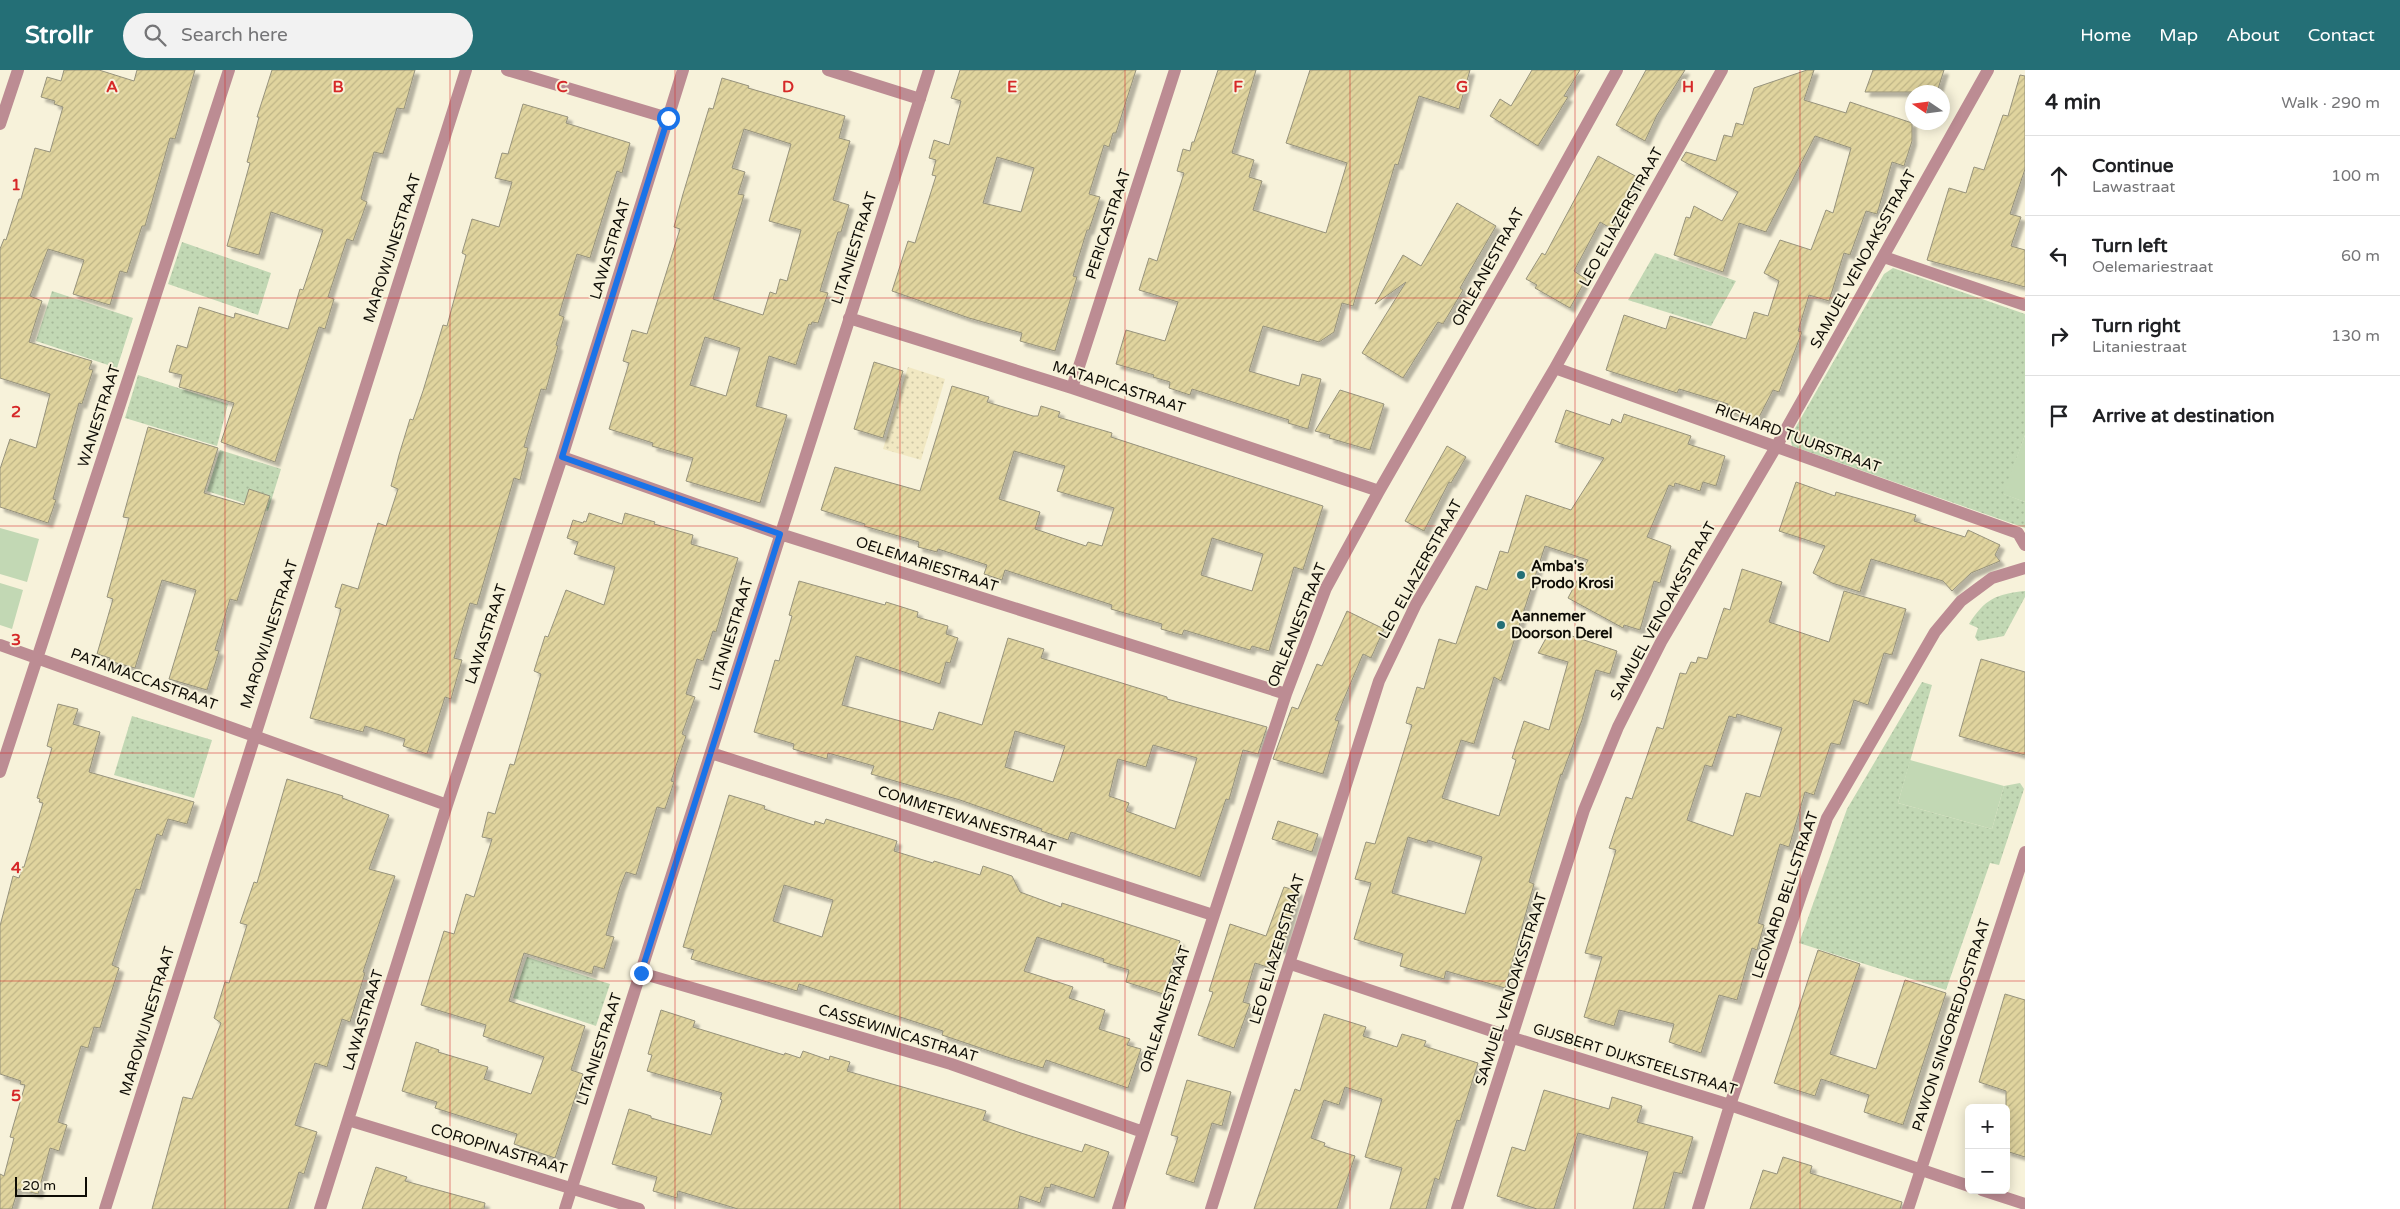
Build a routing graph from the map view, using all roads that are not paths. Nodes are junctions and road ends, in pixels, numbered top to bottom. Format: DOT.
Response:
graph roads {
  1 [pos="18,70"];
  2 [pos="229,70"];
  3 [pos="466,70"];
  4 [pos="507,70"];
  5 [pos="683,70"];
  6 [pos="828,70"];
  7 [pos="929,70"];
  8 [pos="1175,70"];
  9 [pos="1616,70"];
  10 [pos="1722,70"];
  11 [pos="1988,70"];
  12 [pos="920,99"];
  13 [pos="668,118"];
  14 [pos="0,124"];
  15 [pos="1884,257"];
  16 [pos="2025,305"];
  17 [pos="849,318"];
  18 [pos="1555,368"];
  19 [pos="1072,388"];
  20 [pos="1776,447"];
  21 [pos="562,457"];
  22 [pos="1379,491"];
  23 [pos="780,534"];
  24 [pos="2025,545"];
  25 [pos="2025,568"];
  26 [pos="0,644"];
  27 [pos="37,657"];
  28 [pos="1286,694"];
  29 [pos="254,737"];
  30 [pos="711,753"];
  31 [pos="0,772"];
  32 [pos="448,804"];
  33 [pos="2025,852"];
  34 [pos="1213,915"];
  35 [pos="1291,964"];
  36 [pos="641,973"];
  37 [pos="1513,1038"];
  38 [pos="1730,1105"];
  39 [pos="348,1120"];
  40 [pos="1142,1132"];
  41 [pos="1920,1170"];
  42 [pos="1965,1185"];
  43 [pos="572,1188"];
  44 [pos="1994,1194"];
  45 [pos="2025,1204"];
  46 [pos="105,1209"];
  47 [pos="320,1209"];
  48 [pos="565,1209"];
  49 [pos="639,1209"];
  50 [pos="1118,1209"];
  51 [pos="1211,1209"];
  52 [pos="1457,1209"];
  53 [pos="1698,1209"];
  54 [pos="1908,1209"];
  1 -- 14 [label="street"];
  2 -- 27 [label="street, WANESTRAAT"];
  3 -- 29 [label="street, MAROWIJNESTRAAT"];
  4 -- 13 [label="street"];
  5 -- 13 [label="street, LAWASTRAAT"];
  6 -- 12 [label="street"];
  7 -- 12 [label="street, LITANIESTRAAT"];
  8 -- 19 [label="street, PERICASTRAAT"];
  9 -- 22 [label="street, ORLEANESTRAAT"];
  10 -- 18 [label="street, LEO ELIAZERSTRAAT"];
  11 -- 15 [label="street, SAMUEL VENOAKSSTRAAT"];
  12 -- 17 [label="street, LITANIESTRAAT"];
  13 -- 21 [label="street, LAWASTRAAT"];
  15 -- 16 [label="street"];
  15 -- 20 [label="street, SAMUEL VENOAKSSTRAAT"];
  17 -- 19 [label="street, MATAPICASTRAAT"];
  17 -- 23 [label="street, LITANIESTRAAT"];
  18 -- 20 [label="street, RICHARD TUURSTRAAT"];
  18 -- 35 [label="street, LEO ELIAZERSTRAAT"];
  19 -- 22 [label="street, MATAPICASTRAAT"];
  20 -- 24 [label="street, RICHARD TUURSTRAAT"];
  20 -- 37 [label="street, SAMUEL VENOAKSSTRAAT"];
  21 -- 23 [label="street, OELEMARIESTRAAT"];
  21 -- 32 [label="street, LAWASTRAAT"];
  22 -- 28 [label="street, ORLEANESTRAAT"];
  23 -- 28 [label="street, OELEMARIESTRAAT"];
  23 -- 30 [label="street, LITANIESTRAAT"];
  25 -- 38 [label="street, LEONARD BELLSTRAAT"];
  26 -- 27 [label="street, PATAMACCASTRAAT"];
  27 -- 29 [label="street, PATAMACCASTRAAT"];
  27 -- 31 [label="street, WANESTRAAT"];
  28 -- 34 [label="street, ORLEANESTRAAT"];
  29 -- 32 [label="street, PATAMACCASTRAAT"];
  29 -- 46 [label="street, MAROWIJNESTRAAT"];
  30 -- 34 [label="street, COMMETEWANESTRAAT"];
  30 -- 36 [label="street, LITANIESTRAAT"];
  32 -- 39 [label="street, LAWASTRAAT"];
  33 -- 41 [label="street, PAWON SINGOREDJOSTRAAT"];
  34 -- 40 [label="street, ORLEANESTRAAT"];
  35 -- 37 [label="street, GIJSBERT DIJKSTEELSTRAAT"];
  35 -- 51 [label="street, LEO ELIAZERSTRAAT"];
  36 -- 40 [label="street, CASSEWINICASTRAAT"];
  36 -- 43 [label="street, LITANIESTRAAT"];
  37 -- 38 [label="street, GIJSBERT DIJKSTEELSTRAAT"];
  37 -- 52 [label="street, SAMUEL VENOAKSSTRAAT"];
  38 -- 41 [label="street, GIJSBERT DIJKSTEELSTRAAT"];
  38 -- 53 [label="street, LEONARD BELLSTRAAT"];
  39 -- 43 [label="street, COROPINASTRAAT"];
  39 -- 47 [label="street, LAWASTRAAT"];
  40 -- 50 [label="street, ORLEANESTRAAT"];
  41 -- 42 [label="street, GIJSBERT DIJKSTEELSTRAAT"];
  41 -- 54 [label="street, PAWON SINGOREDJOSTRAAT"];
  43 -- 48 [label="street, LITANIESTRAAT"];
  43 -- 49 [label="street, COROPINASTRAAT"];
  44 -- 45 [label="street"];
}
